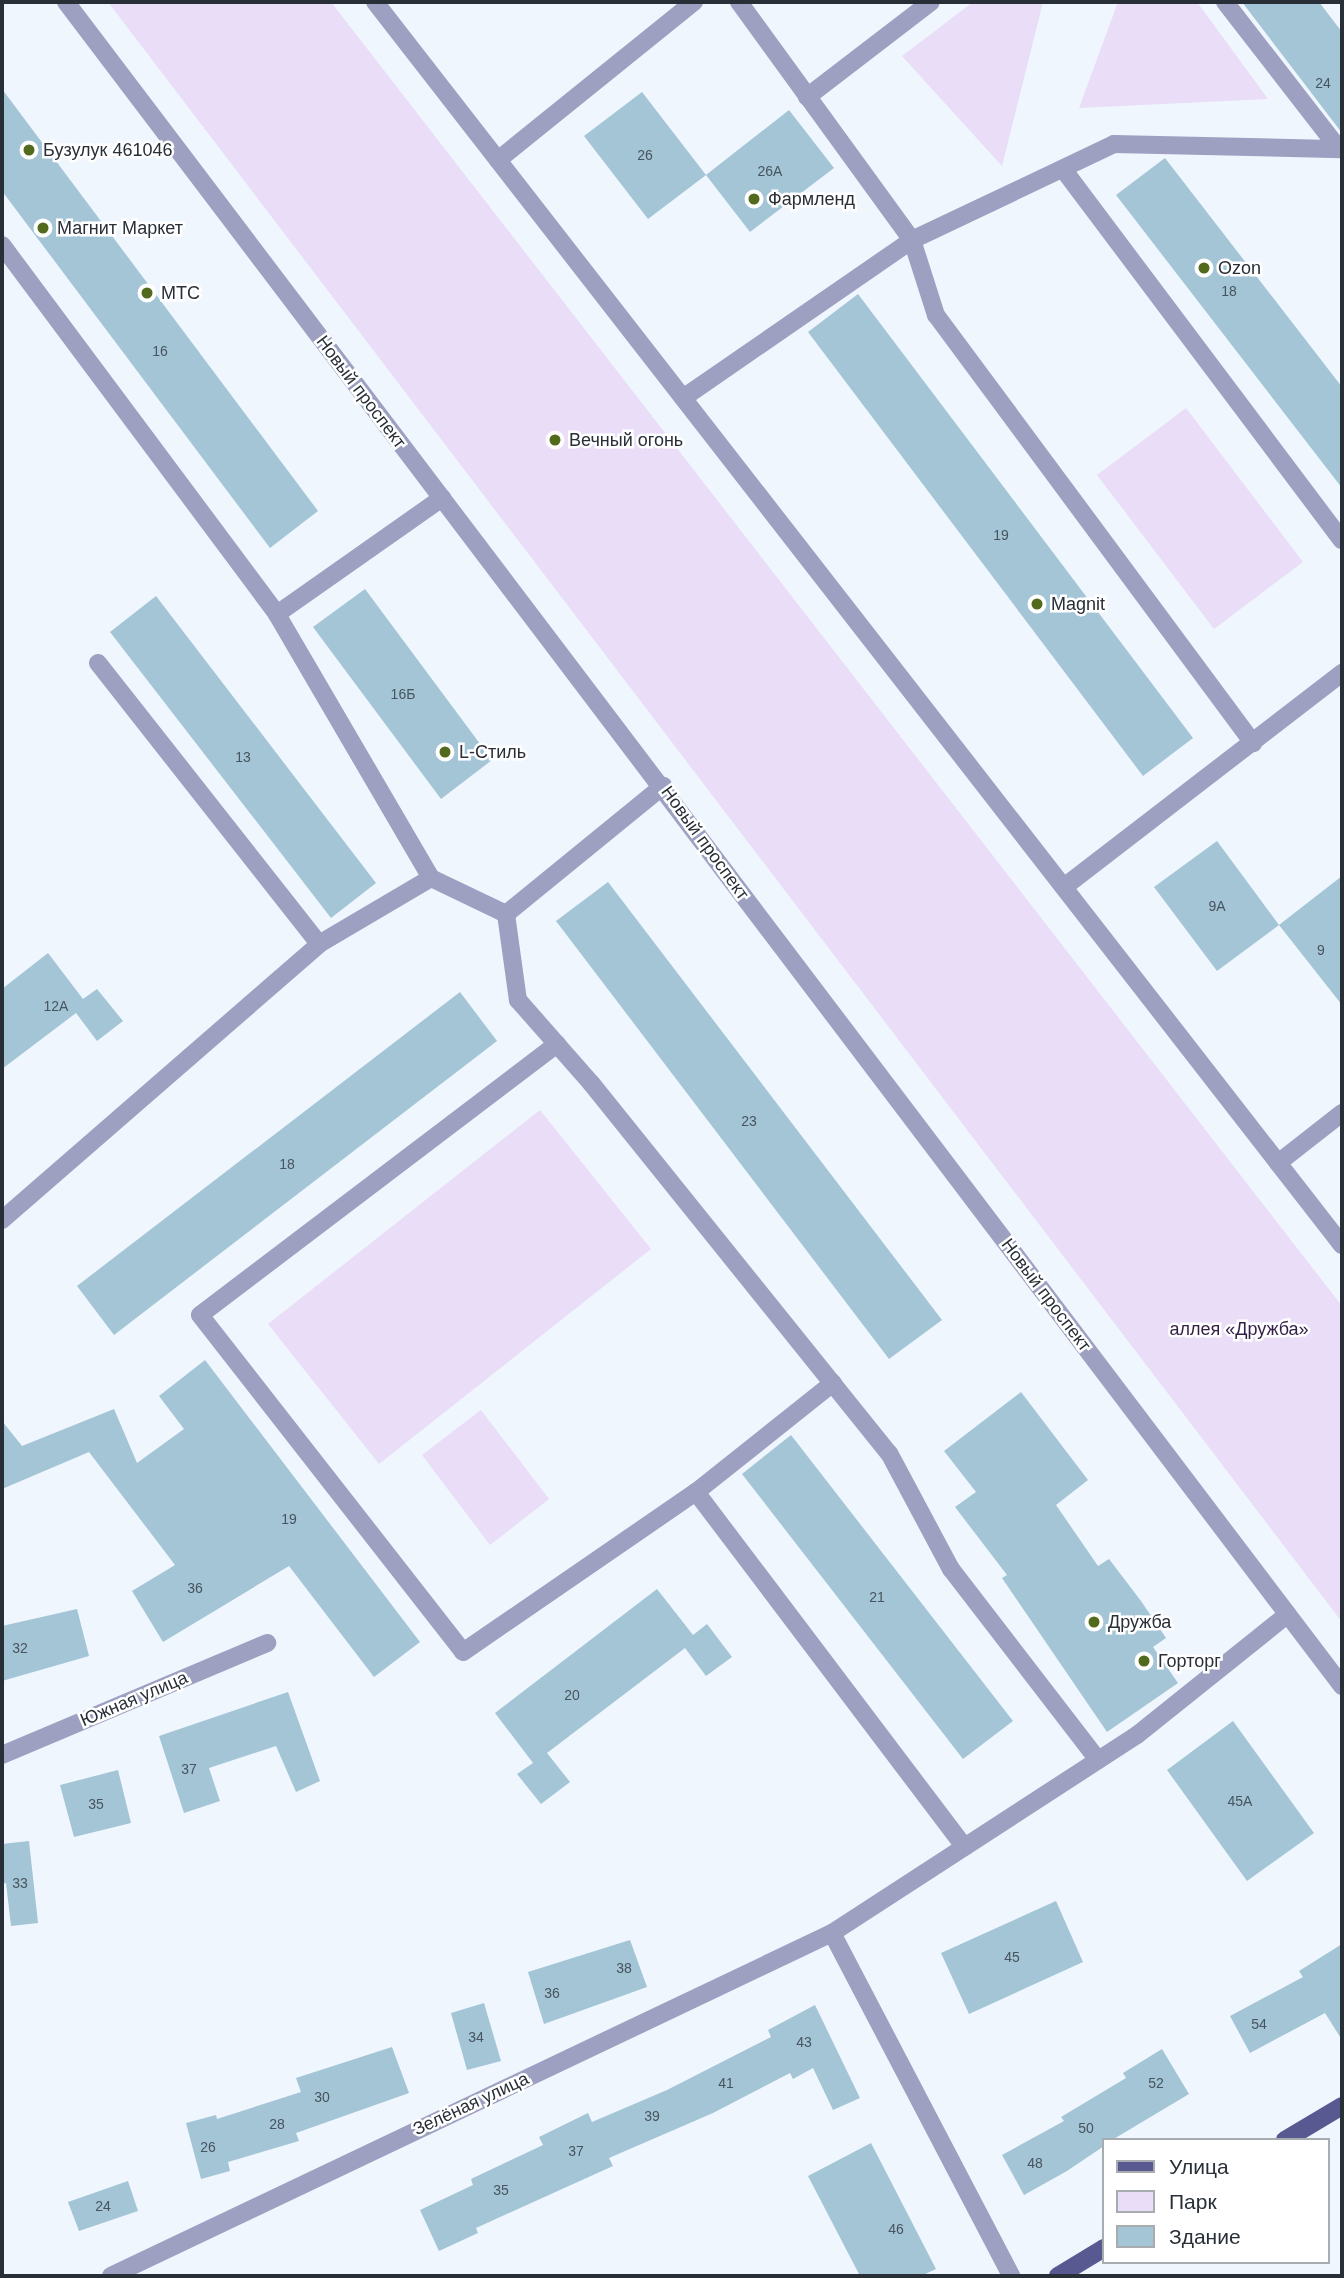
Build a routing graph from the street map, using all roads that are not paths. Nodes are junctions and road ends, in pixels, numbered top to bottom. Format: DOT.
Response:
graph roads {
  1 [pos="66,2"];
  2 [pos="375,2"];
  3 [pos="694,2"];
  4 [pos="738,2"];
  5 [pos="931,2"];
  6 [pos="1225,2"];
  7 [pos="807,97"];
  8 [pos="1341,149"];
  9 [pos="498,160"];
  10 [pos="1063,169"];
  11 [pos="912,240"];
  12 [pos="2,245"];
  13 [pos="683,398"];
  14 [pos="442,498"];
  15 [pos="1342,540"];
  16 [pos="277,614"];
  17 [pos="98,663"];
  18 [pos="1342,673"];
  19 [pos="1253,743"];
  20 [pos="663,786"];
  21 [pos="431,878"];
  22 [pos="1064,887"];
  23 [pos="506,914"];
  24 [pos="319,944"];
  25 [pos="557,1044"];
  26 [pos="1342,1113"];
  27 [pos="1278,1163"];
  28 [pos="2,1220"];
  29 [pos="1342,1245"];
  30 [pos="833,1383"];
  31 [pos="696,1492"];
  32 [pos="1288,1614"];
  33 [pos="267,1643"];
  34 [pos="1342,1686"];
  35 [pos="2,1755"];
  36 [pos="1098,1760"];
  37 [pos="964,1847"];
  38 [pos="832,1933"];
  39 [pos="1342,2106"];
  40 [pos="1288,2138"];
  41 [pos="1102,2249"];
  42 [pos="111,2276"];
  43 [pos="1011,2276"];
  44 [pos="1058,2276"];
  1 -- 14 [label="street, Новый проспект"];
  2 -- 9 [label="street"];
  3 -- 9 [label="street"];
  4 -- 7 [label="street"];
  5 -- 7 [label="street"];
  6 -- 8 [label="street"];
  7 -- 11 [label="street"];
  8 -- 10 [label="street"];
  9 -- 13 [label="street"];
  10 -- 11 [label="street"];
  10 -- 15 [label="street"];
  11 -- 13 [label="street"];
  11 -- 19 [label="street"];
  12 -- 16 [label="street"];
  13 -- 22 [label="street"];
  14 -- 16 [label="street"];
  14 -- 20 [label="street, Новый проспект"];
  16 -- 21 [label="street"];
  17 -- 24 [label="street"];
  18 -- 19 [label="street"];
  19 -- 22 [label="street"];
  20 -- 23 [label="street"];
  20 -- 32 [label="street, Новый проспект"];
  21 -- 23 [label="street"];
  21 -- 24 [label="street"];
  22 -- 27 [label="street"];
  23 -- 25 [label="street"];
  24 -- 28 [label="street"];
  25 -- 30 [label="street"];
  25 -- 31 [label="street"];
  26 -- 27 [label="street"];
  27 -- 29 [label="street"];
  30 -- 31 [label="street"];
  30 -- 36 [label="street"];
  31 -- 37 [label="street"];
  32 -- 34 [label="street, Новый проспект"];
  32 -- 36 [label="street, Зелёная улица"];
  33 -- 35 [label="street, Южная улица"];
  36 -- 37 [label="street, Зелёная улица"];
  37 -- 38 [label="street, Зелёная улица"];
  38 -- 42 [label="street, Зелёная улица"];
  38 -- 43 [label="street"];
  39 -- 40 [label="main road"];
  41 -- 44 [label="main road"];
}
